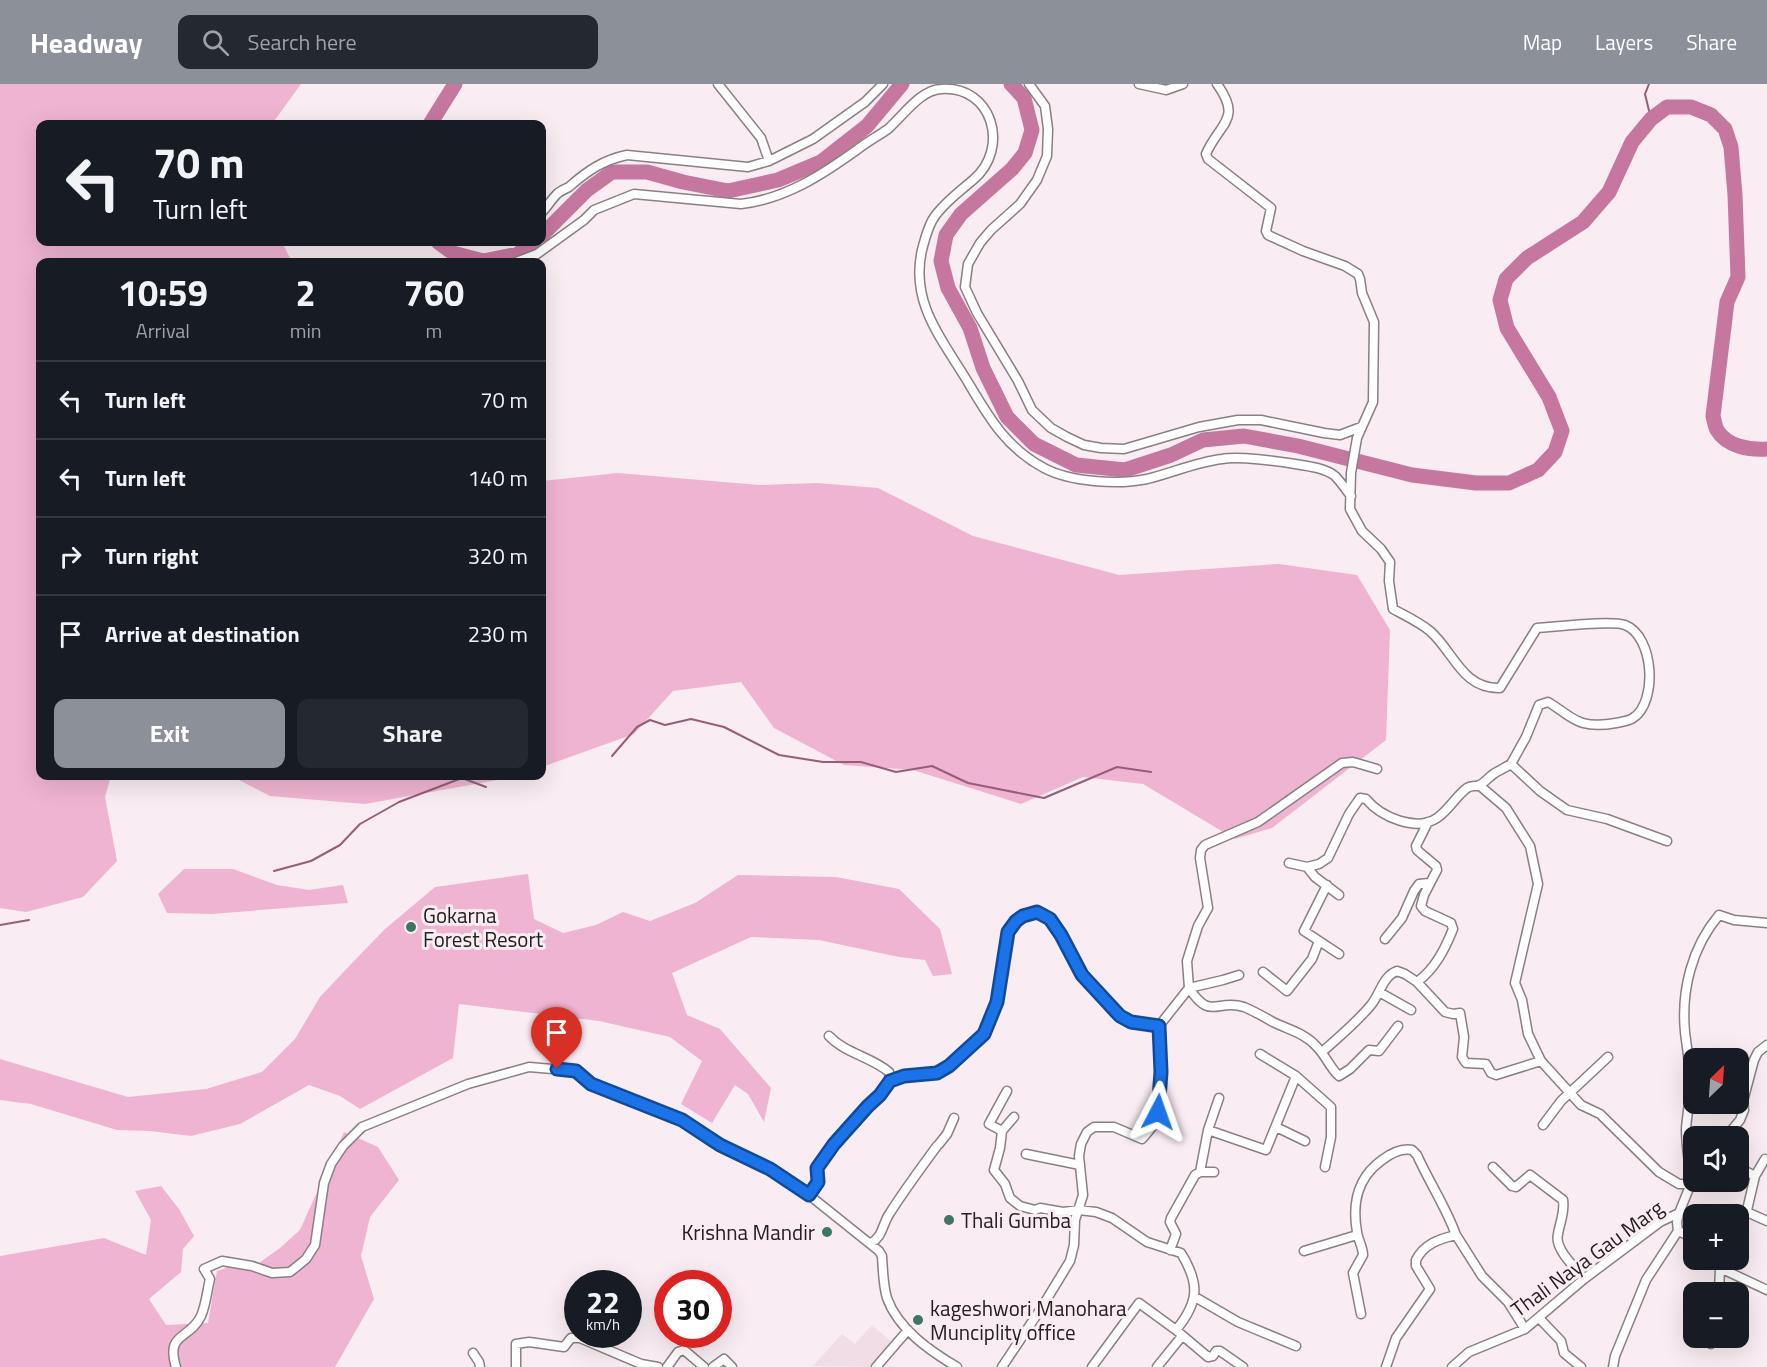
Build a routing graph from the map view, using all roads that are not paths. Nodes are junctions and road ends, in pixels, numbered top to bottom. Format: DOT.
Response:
graph roads {
  1 [pos="718,84"];
  2 [pos="883,84"];
  3 [pos="1029,84"];
  4 [pos="1138,84"];
  5 [pos="1183,84"];
  6 [pos="1217,84"];
  7 [pos="939,86"];
  8 [pos="769,161"];
  9 [pos="546,207"];
  10 [pos="526,258"];
  11 [pos="1361,427"];
  12 [pos="1351,496"];
  13 [pos="1511,764"];
  14 [pos="1377,769"];
  15 [pos="1479,786"];
  16 [pos="1428,822"];
  17 [pos="1667,841"];
  18 [pos="1289,863"];
  19 [pos="1307,867"];
  20 [pos="1429,883"];
  21 [pos="1327,885"];
  22 [pos="1339,895"];
  23 [pos="1767,923"];
  24 [pos="1385,939"];
  25 [pos="1319,941"];
  26 [pos="1339,954"];
  27 [pos="1263,972"];
  28 [pos="1239,975"];
  29 [pos="1417,982"];
  30 [pos="1189,988"];
  31 [pos="1379,992"];
  32 [pos="1411,1010"];
  33 [pos="1159,1026"];
  34 [pos="1398,1026"];
  35 [pos="829,1036"];
  36 [pos="1767,1045"];
  37 [pos="1322,1052"];
  38 [pos="1260,1054"];
  39 [pos="1608,1057"];
  40 [pos="1541,1060"];
  41 [pos="1296,1076"];
  42 [pos="890,1081"];
  43 [pos="1007,1091"];
  44 [pos="1569,1092"];
  45 [pos="1219,1098"];
  46 [pos="1014,1117"];
  47 [pos="954,1118"];
  48 [pos="1542,1125"];
  49 [pos="1686,1126"];
  50 [pos="1735,1126"];
  51 [pos="1276,1127"];
  52 [pos="1208,1130"];
  53 [pos="1002,1131"];
  54 [pos="1305,1141"];
  55 [pos="1026,1154"];
  56 [pos="1765,1159"];
  57 [pos="1080,1165"];
  58 [pos="1324,1167"];
  59 [pos="1493,1167"];
  60 [pos="1200,1172"];
  61 [pos="1214,1172"];
  62 [pos="1749,1173"];
  63 [pos="1755,1176"];
  64 [pos="1683,1183"];
  65 [pos="1688,1192"];
  66 [pos="809,1195"];
  67 [pos="1079,1210"];
  68 [pos="1679,1213"];
  69 [pos="1767,1221"];
  70 [pos="1678,1231"];
  71 [pos="1683,1233"];
  72 [pos="1357,1235"];
  73 [pos="1456,1235"];
  74 [pos="871,1244"];
  75 [pos="1170,1250"];
  76 [pos="1304,1251"];
  77 [pos="1731,1270"];
  78 [pos="1584,1279"];
  79 [pos="1767,1290"];
  80 [pos="1195,1297"];
  81 [pos="1361,1314"];
  82 [pos="1539,1317"];
  83 [pos="1525,1329"];
  84 [pos="908,1330"];
  85 [pos="1179,1333"];
  86 [pos="1296,1346"];
  87 [pos="474,1353"];
  88 [pos="176,1367"];
  89 [pos="480,1367"];
  90 [pos="516,1367"];
  91 [pos="658,1367"];
  92 [pos="667,1367"];
  93 [pos="704,1367"];
  94 [pos="713,1367"];
  95 [pos="732,1367"];
  96 [pos="876,1367"];
  97 [pos="957,1367"];
  98 [pos="1002,1367"];
  99 [pos="1092,1367"];
  100 [pos="1157,1367"];
  101 [pos="1243,1367"];
  102 [pos="1386,1367"];
  103 [pos="1452,1367"];
  104 [pos="1581,1367"];
  105 [pos="1613,1367"];
  1 -- 8 [label="street"];
  2 -- 8 [label="street"];
  3 -- 11 [label="street"];
  4 -- 5 [label="street"];
  6 -- 11 [label="street"];
  7 -- 10 [label="street"];
  7 -- 12 [label="street"];
  8 -- 9 [label="street"];
  11 -- 12 [label="street"];
  12 -- 13 [label="street"];
  13 -- 15 [label="street"];
  13 -- 17 [label="street"];
  14 -- 30 [label="street"];
  15 -- 16 [label="street"];
  15 -- 40 [label="street"];
  16 -- 19 [label="street"];
  16 -- 20 [label="street"];
  18 -- 19 [label="street"];
  19 -- 21 [label="street"];
  20 -- 24 [label="street"];
  20 -- 29 [label="street"];
  21 -- 22 [label="street"];
  21 -- 25 [label="street"];
  23 -- 49 [label="street"];
  25 -- 26 [label="street"];
  25 -- 27 [label="street"];
  28 -- 30 [label="street"];
  29 -- 31 [label="street"];
  29 -- 40 [label="street"];
  30 -- 33 [label="street"];
  30 -- 37 [label="street"];
  31 -- 32 [label="street"];
  31 -- 37 [label="street"];
  33 -- 42 [label="street"];
  33 -- 57 [label="street"];
  34 -- 37 [label="street"];
  35 -- 42 [label="street"];
  36 -- 50 [label="street"];
  38 -- 41 [label="street"];
  39 -- 44 [label="street"];
  40 -- 44 [label="street"];
  41 -- 51 [label="street"];
  41 -- 58 [label="street"];
  42 -- 66 [label="street"];
  43 -- 53 [label="street"];
  44 -- 48 [label="street"];
  44 -- 64 [label="street"];
  45 -- 52 [label="street"];
  46 -- 53 [label="street"];
  47 -- 74 [label="street"];
  51 -- 52 [label="street"];
  51 -- 54 [label="street"];
  52 -- 60 [label="street"];
  53 -- 67 [label="street"];
  55 -- 57 [label="street"];
  56 -- 63 [label="street"];
  57 -- 67 [label="street"];
  59 -- 78 [label="street"];
  60 -- 61 [label="street"];
  60 -- 75 [label="street"];
  62 -- 63 [label="street"];
  63 -- 69 [label="street"];
  65 -- 68 [label="street, Thali Naya Gau Marg"];
  66 -- 74 [label="street"];
  66 -- 88 [label="street"];
  67 -- 75 [label="street"];
  67 -- 98 [label="street"];
  68 -- 70 [label="street"];
  68 -- 78 [label="street, Thali Naya Gau Marg"];
  70 -- 71 [label="street"];
  70 -- 105 [label="street"];
  72 -- 73 [label="street"];
  72 -- 76 [label="street"];
  72 -- 81 [label="street"];
  73 -- 83 [label="street"];
  73 -- 102 [label="street"];
  74 -- 84 [label="street"];
  75 -- 80 [label="street"];
  77 -- 79 [label="street"];
  78 -- 82 [label="street, Thali Naya Gau Marg"];
  80 -- 85 [label="street"];
  80 -- 86 [label="street"];
  82 -- 83 [label="street, Thali Naya Gau Marg"];
  82 -- 104 [label="street"];
  83 -- 103 [label="street, Thali Naya Gau Marg"];
  84 -- 96 [label="street"];
  84 -- 97 [label="street"];
  85 -- 99 [label="street"];
  85 -- 100 [label="street"];
  85 -- 101 [label="street"];
  87 -- 89 [label="street"];
  90 -- 91 [label="street"];
  92 -- 93 [label="street"];
  94 -- 95 [label="street"];
}
